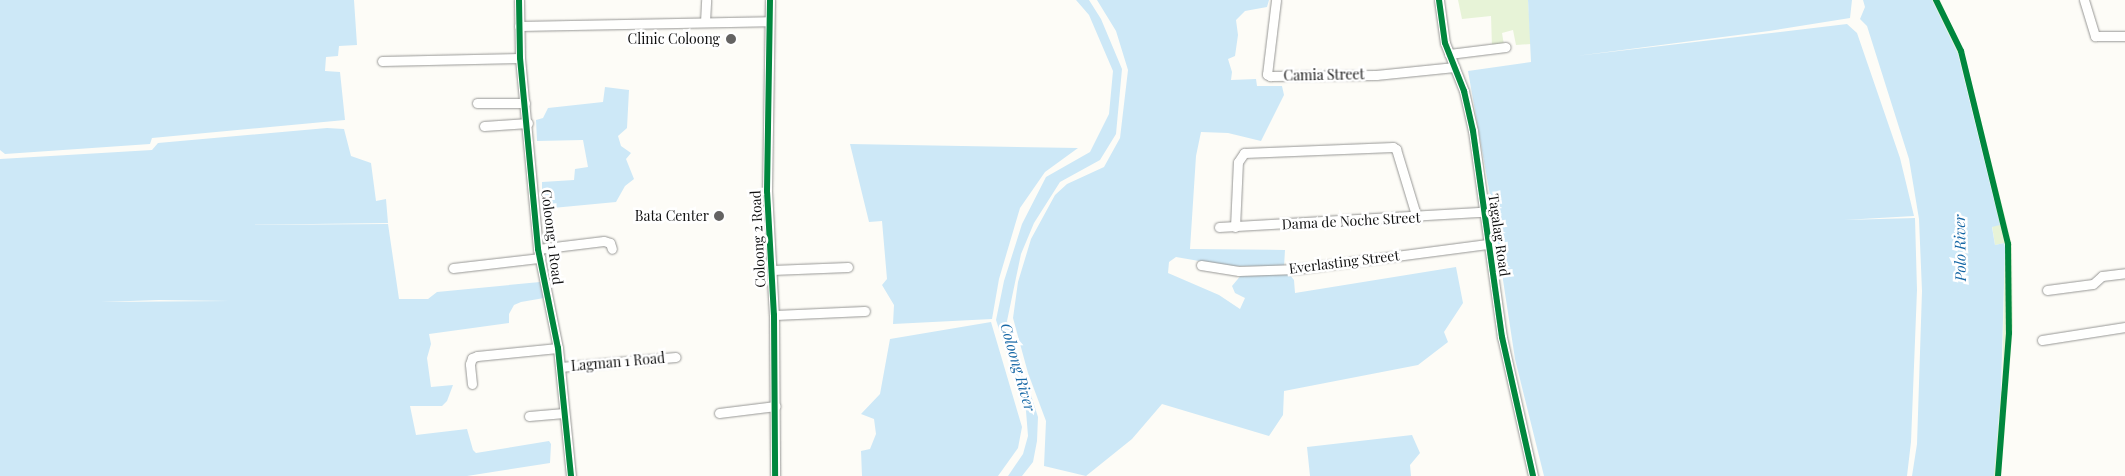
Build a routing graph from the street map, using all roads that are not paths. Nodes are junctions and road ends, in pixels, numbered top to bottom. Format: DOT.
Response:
graph roads {
  1 [pos="519,0"];
  2 [pos="706,0"];
  3 [pos="770,0"];
  4 [pos="1276,0"];
  5 [pos="1439,0"];
  6 [pos="2084,0"];
  7 [pos="769,21"];
  8 [pos="705,22"];
  9 [pos="519,26"];
  10 [pos="2125,36"];
  11 [pos="1506,47"];
  12 [pos="1449,54"];
  13 [pos="520,58"];
  14 [pos="382,61"];
  15 [pos="1455,68"];
  16 [pos="477,103"];
  17 [pos="525,103"];
  18 [pos="528,123"];
  19 [pos="484,126"];
  20 [pos="1483,212"];
  21 [pos="1417,218"];
  22 [pos="1219,227"];
  23 [pos="1235,227"];
  24 [pos="1487,244"];
  25 [pos="612,249"];
  26 [pos="539,253"];
  27 [pos="1201,265"];
  28 [pos="453,268"];
  29 [pos="848,268"];
  30 [pos="772,270"];
  31 [pos="2125,273"];
  32 [pos="2047,290"];
  33 [pos="865,312"];
  34 [pos="774,316"];
  35 [pos="2125,327"];
  36 [pos="2042,340"];
  37 [pos="558,348"];
  38 [pos="676,357"];
  39 [pos="560,367"];
  40 [pos="472,384"];
  41 [pos="776,406"];
  42 [pos="564,413"];
  43 [pos="719,413"];
  44 [pos="529,416"];
  45 [pos="571,476"];
  46 [pos="775,476"];
  47 [pos="1533,476"];
  1 -- 9 [label="street, Coloong 1 Road"];
  2 -- 8 [label="street"];
  3 -- 7 [label="street, Coloong 2 Road"];
  4 -- 15 [label="street, Camia Street"];
  5 -- 12 [label="street, Tagalag Road"];
  6 -- 10 [label="street"];
  7 -- 8 [label="street"];
  7 -- 30 [label="street, Coloong 2 Road"];
  8 -- 9 [label="street"];
  9 -- 13 [label="street, Coloong 1 Road"];
  11 -- 12 [label="street"];
  12 -- 15 [label="street, Tagalag Road"];
  13 -- 14 [label="street"];
  13 -- 17 [label="street, Coloong 1 Road"];
  15 -- 20 [label="street, Tagalag Road"];
  16 -- 17 [label="street"];
  17 -- 18 [label="street, Coloong 1 Road"];
  18 -- 19 [label="street"];
  18 -- 26 [label="street, Coloong 1 Road"];
  20 -- 21 [label="street, Dama de Noche Street"];
  20 -- 24 [label="street, Tagalag Road"];
  21 -- 23 [label="street, Dama de Noche Street"];
  21 -- 23 [label="street"];
  22 -- 23 [label="street, Dama de Noche Street"];
  24 -- 27 [label="street, Everlasting Street"];
  24 -- 47 [label="street, Tagalag Road"];
  25 -- 26 [label="street"];
  26 -- 28 [label="street"];
  26 -- 37 [label="street, Coloong 1 Road"];
  29 -- 30 [label="street"];
  30 -- 34 [label="street, Coloong 2 Road"];
  31 -- 32 [label="street"];
  33 -- 34 [label="street"];
  34 -- 41 [label="street, Coloong 2 Road"];
  35 -- 36 [label="street"];
  37 -- 39 [label="street, Coloong 1 Road"];
  37 -- 40 [label="street"];
  38 -- 39 [label="street, Lagman 1 Road"];
  39 -- 42 [label="street, Coloong 1 Road"];
  41 -- 43 [label="street"];
  41 -- 46 [label="street, Coloong 2 Road"];
  42 -- 44 [label="street"];
  42 -- 45 [label="street, Coloong 1 Road"];
}
